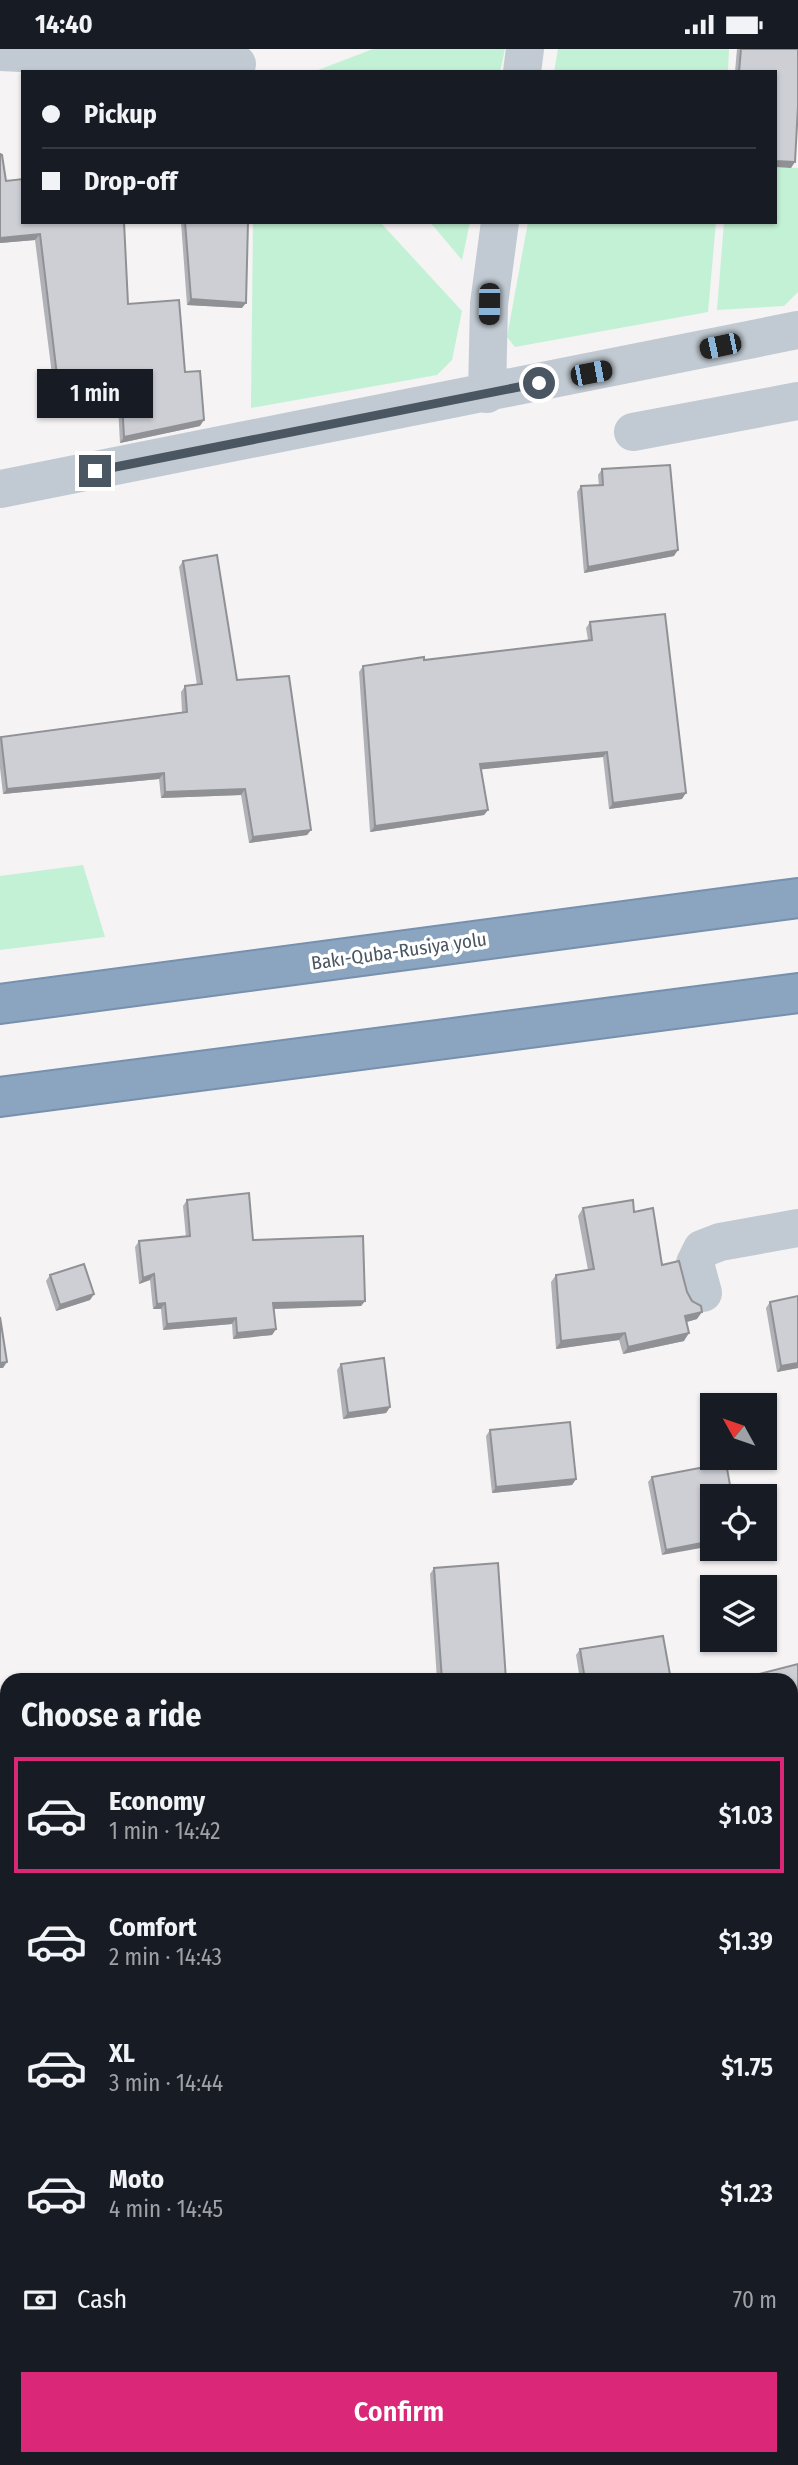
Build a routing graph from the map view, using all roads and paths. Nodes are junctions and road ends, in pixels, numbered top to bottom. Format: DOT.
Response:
graph roads {
  1 [pos="525,49"];
  2 [pos="0,52"];
  3 [pos="237,64"];
  4 [pos="522,70"];
  5 [pos="500,224"];
  6 [pos="798,330"];
  7 [pos="487,394"];
  8 [pos="798,401"];
  9 [pos="633,432"];
  10 [pos="0,489"];
  11 [pos="798,898"];
  12 [pos="798,993"];
  13 [pos="0,1005"];
  14 [pos="0,1097"];
  15 [pos="798,1228"];
  16 [pos="703,1293"];
  1 -- 4 [label="street"];
  2 -- 3 [label="street"];
  5 -- 7 [label="street"];
  6 -- 7 [label="street"];
  7 -- 10 [label="street"];
  8 -- 9 [label="street"];
  11 -- 13 [label="highway, Bakı-Quba-Rusiya yolu"];
  12 -- 14 [label="highway"];
  15 -- 16 [label="street"];
}
